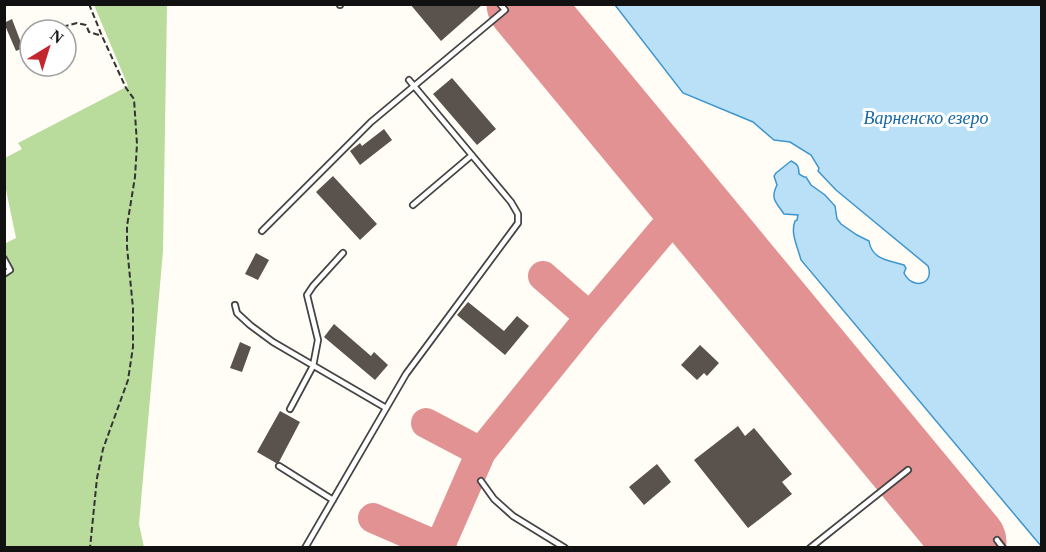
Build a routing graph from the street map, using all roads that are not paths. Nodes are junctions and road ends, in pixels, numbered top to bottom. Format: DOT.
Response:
graph roads {
  1 [pos="500,4"];
  2 [pos="409,80"];
  3 [pos="414,87"];
  4 [pos="472,155"];
  5 [pos="413,205"];
  6 [pos="262,231"];
  7 [pos="344,253"];
  8 [pos="4,259"];
  9 [pos="4,274"];
  10 [pos="235,305"];
  11 [pos="313,366"];
  12 [pos="386,408"];
  13 [pos="290,409"];
  14 [pos="279,466"];
  15 [pos="908,470"];
  16 [pos="481,481"];
  17 [pos="333,500"];
  18 [pos="997,540"];
  19 [pos="305,548"];
  20 [pos="565,548"];
  21 [pos="810,548"];
  22 [pos="1004,548"];
  1 -- 3 [label="lane"];
  2 -- 3 [label="lane"];
  3 -- 4 [label="lane"];
  3 -- 6 [label="lane"];
  4 -- 5 [label="lane"];
  4 -- 12 [label="lane"];
  7 -- 11 [label="lane"];
  8 -- 9 [label="lane"];
  10 -- 11 [label="lane"];
  11 -- 12 [label="lane"];
  11 -- 13 [label="lane"];
  12 -- 17 [label="lane"];
  14 -- 17 [label="lane"];
  15 -- 21 [label="lane"];
  16 -- 20 [label="lane"];
  17 -- 19 [label="lane"];
  18 -- 22 [label="lane"];
}
